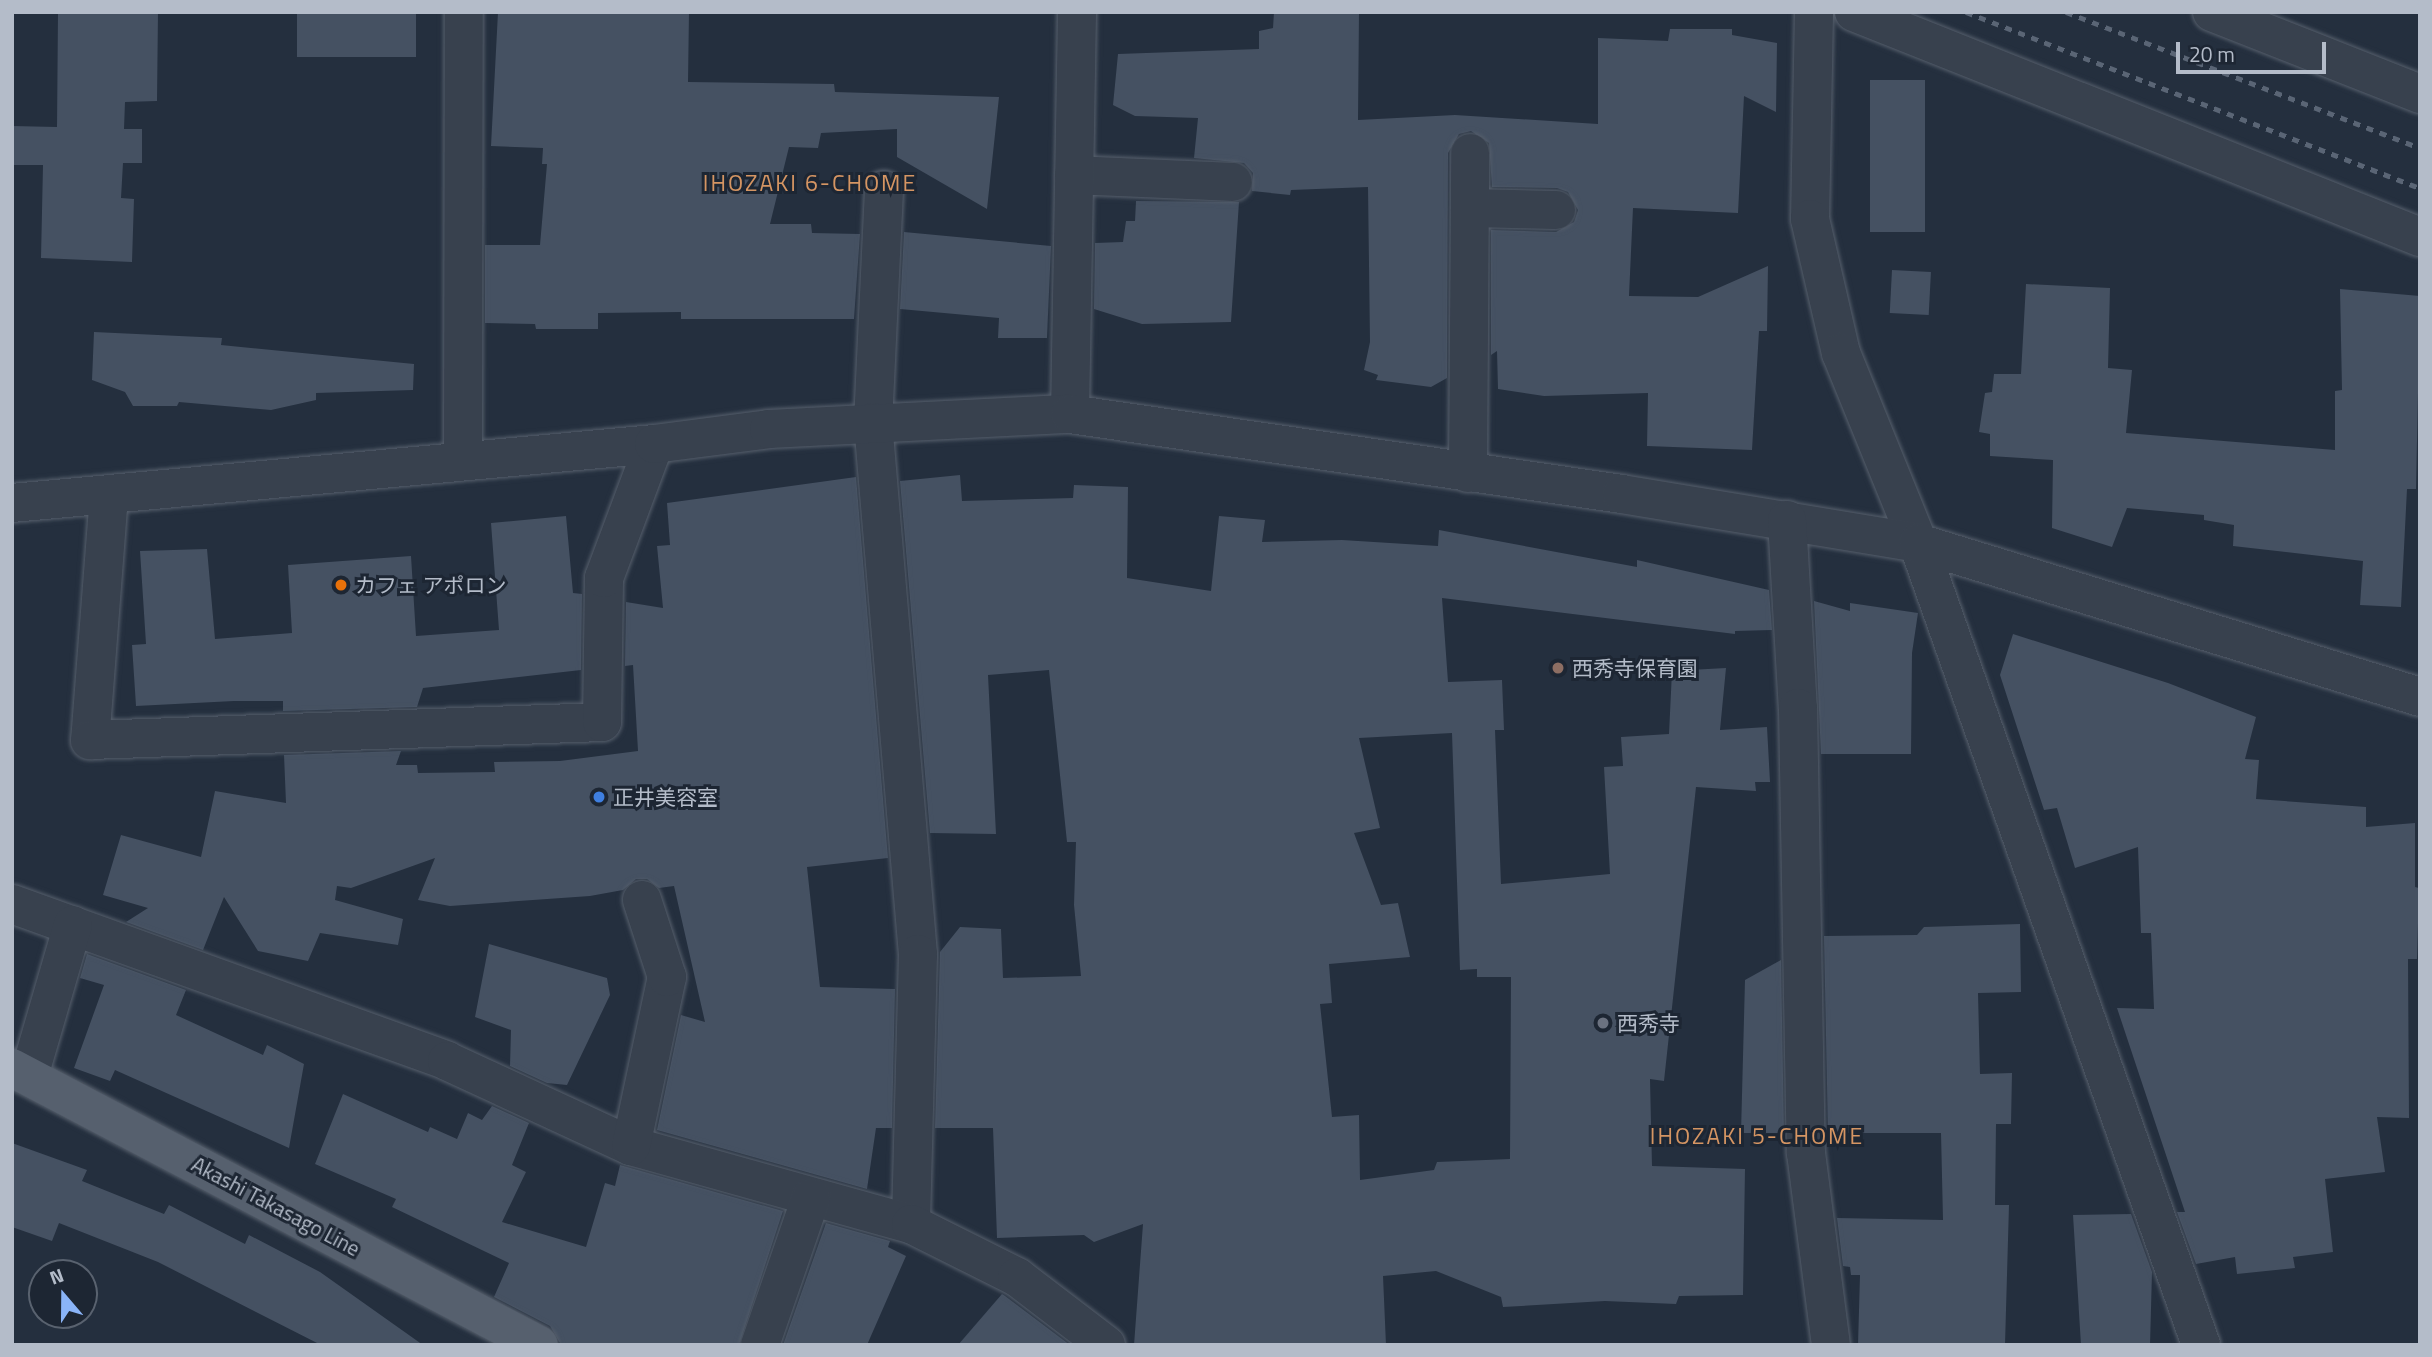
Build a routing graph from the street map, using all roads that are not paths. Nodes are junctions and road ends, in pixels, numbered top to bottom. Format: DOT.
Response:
graph roads {
  1 [pos="464,12"];
  2 [pos="1077,12"];
  3 [pos="1814,12"];
  4 [pos="1854,12"];
  5 [pos="2212,12"];
  6 [pos="2420,94"];
  7 [pos="1469,153"];
  8 [pos="1074,175"];
  9 [pos="1233,182"];
  10 [pos="884,190"];
  11 [pos="1470,208"];
  12 [pos="1556,210"];
  13 [pos="2420,237"];
  14 [pos="1070,414"];
  15 [pos="873,422"];
  16 [pos="654,444"];
  17 [pos="463,458"];
  18 [pos="1468,473"];
  19 [pos="109,495"];
  20 [pos="12,503"];
  21 [pos="1787,520"];
  22 [pos="1919,543"];
  23 [pos="2420,697"];
  24 [pos="642,900"];
  25 [pos="12,904"];
  26 [pos="73,925"];
  27 [pos="20,1072"];
  28 [pos="631,1146"];
  29 [pos="811,1198"];
  30 [pos="911,1224"];
  31 [pos="539,1345"];
  32 [pos="760,1345"];
  33 [pos="1106,1345"];
  34 [pos="1831,1345"];
  35 [pos="2201,1345"];
  1 -- 17 [label="street"];
  2 -- 8 [label="street"];
  3 -- 22 [label="street"];
  4 -- 13 [label="street"];
  5 -- 6 [label="street"];
  7 -- 11 [label="street"];
  8 -- 9 [label="street"];
  8 -- 14 [label="street"];
  10 -- 15 [label="street"];
  11 -- 12 [label="street"];
  11 -- 18 [label="street"];
  14 -- 15 [label="street"];
  14 -- 18 [label="street"];
  15 -- 16 [label="street"];
  15 -- 30 [label="street"];
  16 -- 17 [label="street"];
  16 -- 19 [label="street"];
  17 -- 19 [label="street"];
  18 -- 21 [label="street"];
  19 -- 20 [label="street"];
  21 -- 22 [label="street"];
  21 -- 34 [label="street"];
  22 -- 23 [label="street"];
  22 -- 35 [label="street"];
  24 -- 28 [label="street"];
  25 -- 26 [label="street"];
  26 -- 27 [label="street"];
  26 -- 28 [label="street"];
  27 -- 31 [label="main road, Akashi Takasago Line"];
  28 -- 29 [label="street"];
  29 -- 30 [label="street"];
  29 -- 32 [label="street"];
  30 -- 33 [label="street"];
}
